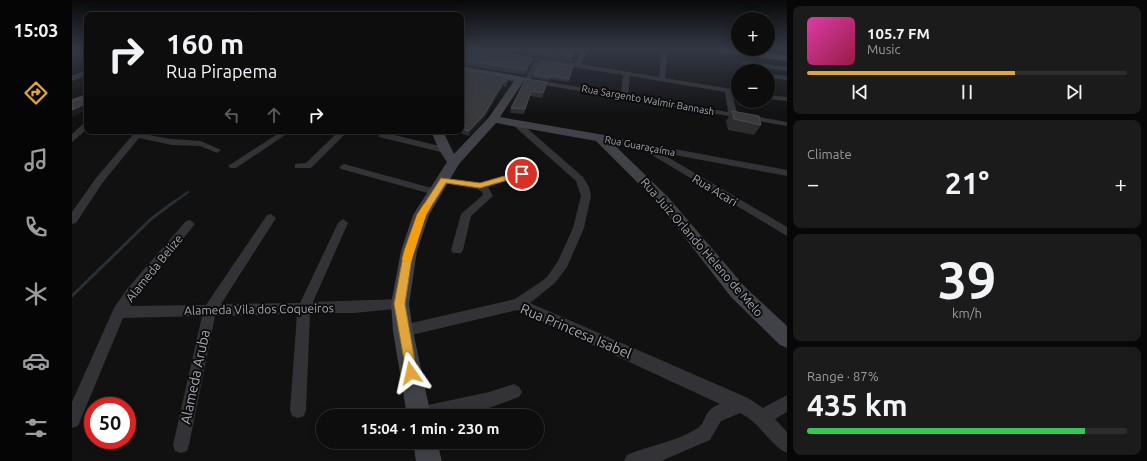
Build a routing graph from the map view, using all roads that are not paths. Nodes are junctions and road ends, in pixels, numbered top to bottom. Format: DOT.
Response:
graph roads {
  1 [pos="470,71"];
  2 [pos="530,71"];
  3 [pos="608,71"];
  4 [pos="663,71"];
  5 [pos="84,73"];
  6 [pos="627,74"];
  7 [pos="775,77"];
  8 [pos="787,78"];
  9 [pos="72,79"];
  10 [pos="523,79"];
  11 [pos="662,79"];
  12 [pos="728,90"];
  13 [pos="731,91"];
  14 [pos="624,96"];
  15 [pos="775,97"];
  16 [pos="787,100"];
  17 [pos="733,115"];
  18 [pos="493,119"];
  19 [pos="517,124"];
  20 [pos="787,124"];
  21 [pos="84,128"];
  22 [pos="138,134"];
  23 [pos="143,134"];
  24 [pos="283,134"];
  25 [pos="341,134"];
  26 [pos="438,134"];
  27 [pos="382,135"];
  28 [pos="600,138"];
  29 [pos="72,139"];
  30 [pos="644,147"];
  31 [pos="217,150"];
  32 [pos="449,156"];
  33 [pos="233,166"];
  34 [pos="298,166"];
  35 [pos="344,167"];
  36 [pos="787,173"];
  37 [pos="522,174"];
  38 [pos="440,186"];
  39 [pos="480,186"];
  40 [pos="271,218"];
  41 [pos="72,220"];
  42 [pos="343,223"];
  43 [pos="190,224"];
  44 [pos="787,232"];
  45 [pos="457,250"];
  46 [pos="400,304"];
  47 [pos="518,304"];
  48 [pos="304,308"];
  49 [pos="210,310"];
  50 [pos="119,312"];
  51 [pos="403,331"];
  52 [pos="787,339"];
  53 [pos="514,392"];
  54 [pos="787,403"];
  55 [pos="742,404"];
  56 [pos="418,409"];
  57 [pos="450,409"];
  58 [pos="298,410"];
  59 [pos="762,417"];
  60 [pos="72,420"];
  61 [pos="181,445"];
  62 [pos="787,445"];
  63 [pos="426,449"];
  64 [pos="429,461"];
  65 [pos="633,461"];
  1 -- 10 [label="main road, Rua Sargento Walmir Bannash"];
  2 -- 10 [label="street"];
  3 -- 6 [label="street"];
  4 -- 11 [label="street"];
  5 -- 9 [label="street"];
  6 -- 11 [label="street"];
  6 -- 14 [label="street"];
  7 -- 8 [label="street"];
  10 -- 14 [label="street, Rua Sargento Walmir Bannash"];
  10 -- 18 [label="main road"];
  11 -- 12 [label="street"];
  12 -- 13 [label="street"];
  12 -- 17 [label="street"];
  14 -- 17 [label="street, Rua Sargento Walmir Bannash"];
  15 -- 16 [label="street"];
  17 -- 20 [label="street, Rua Sargento Walmir Bannash"];
  18 -- 19 [label="main road, Rua Guaraçaíma"];
  18 -- 32 [label="main road"];
  19 -- 28 [label="main road, Rua Guaraçaíma"];
  19 -- 47 [label="street"];
  21 -- 29 [label="street"];
  22 -- 41 [label="street"];
  23 -- 31 [label="street"];
  24 -- 33 [label="street"];
  25 -- 34 [label="street"];
  26 -- 32 [label="main road"];
  27 -- 32 [label="street"];
  28 -- 30 [label="street, Rua Guaraçaíma"];
  28 -- 52 [label="main road, Rua Juiz Orlando Heleno de Melo"];
  30 -- 36 [label="street, Rua Guaraçaíma"];
  30 -- 44 [label="street, Rua Acari"];
  32 -- 38 [label="main road"];
  35 -- 38 [label="street"];
  37 -- 39 [label="street"];
  38 -- 39 [label="street"];
  38 -- 46 [label="main road"];
  39 -- 45 [label="street"];
  40 -- 49 [label="street"];
  42 -- 48 [label="street"];
  43 -- 50 [label="street, Alameda Belize"];
  46 -- 48 [label="street, Alameda Vila dos Coqueiros"];
  46 -- 51 [label="main road"];
  47 -- 51 [label="street, Rua Princesa Isabel"];
  47 -- 55 [label="street, Rua Princesa Isabel"];
  48 -- 49 [label="street, Alameda Vila dos Coqueiros"];
  48 -- 58 [label="street"];
  49 -- 50 [label="street, Alameda Vila dos Coqueiros"];
  49 -- 61 [label="street, Alameda Aruba"];
  50 -- 60 [label="street, Alameda Belize"];
  51 -- 56 [label="main road"];
  53 -- 57 [label="street"];
  54 -- 59 [label="street"];
  55 -- 59 [label="street, Rua Princesa Isabel"];
  55 -- 65 [label="street"];
  59 -- 62 [label="street, Rua Princesa Isabel"];
  63 -- 64 [label="main road"];
}
